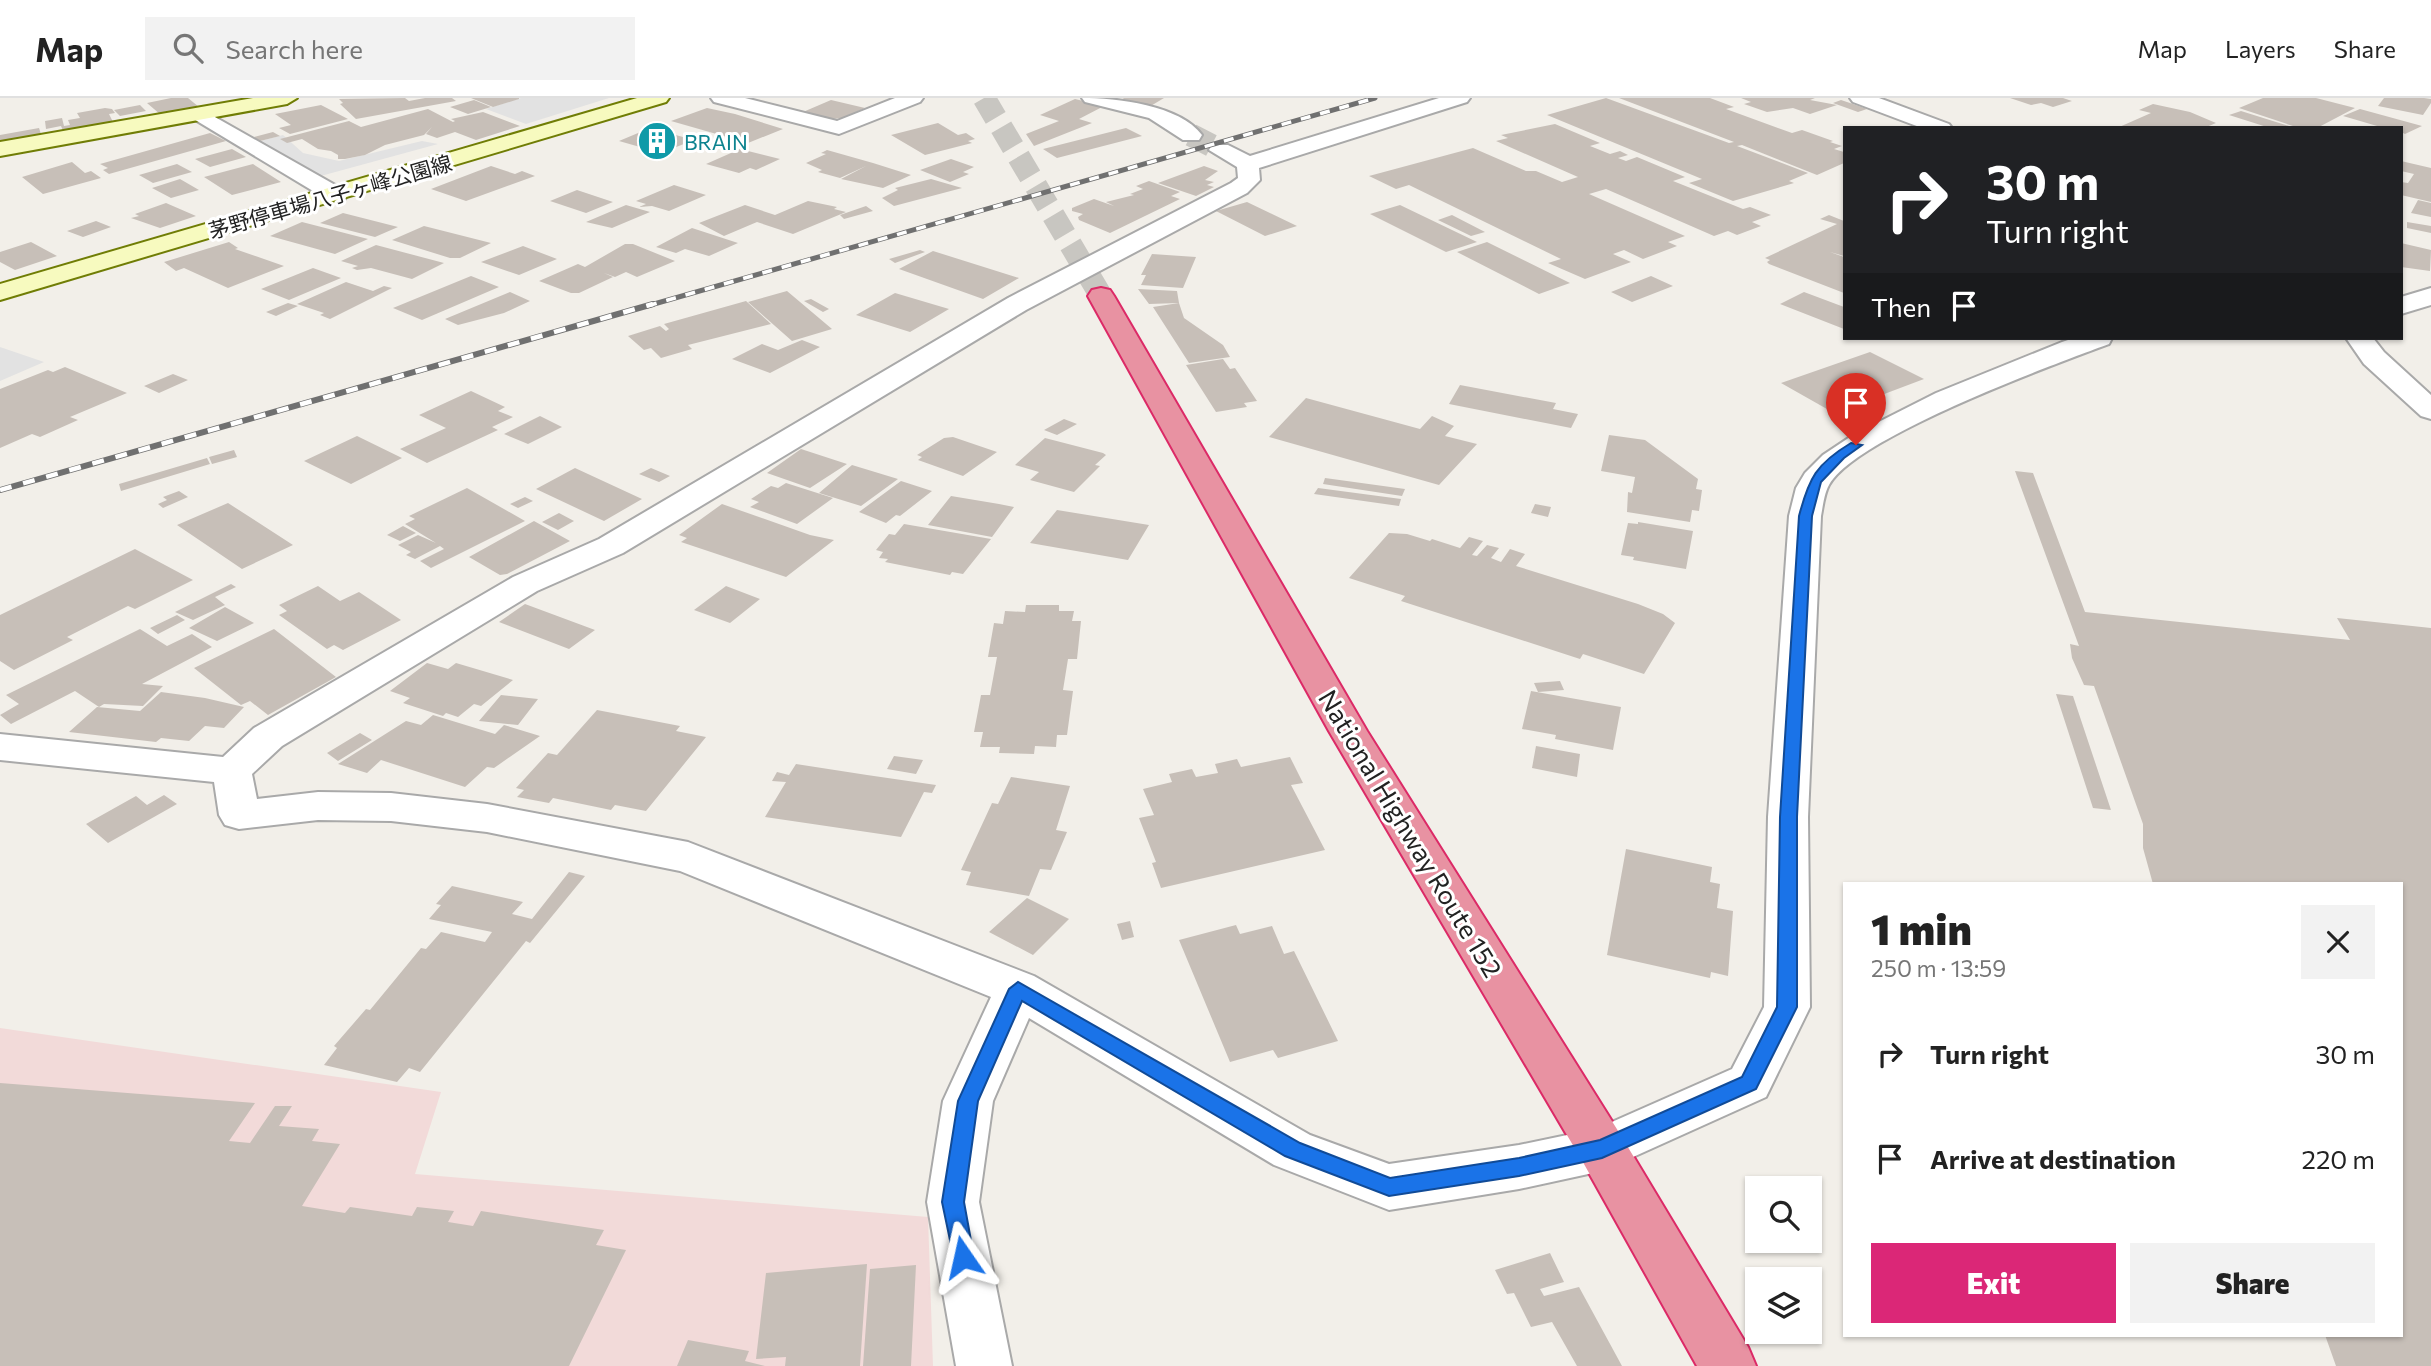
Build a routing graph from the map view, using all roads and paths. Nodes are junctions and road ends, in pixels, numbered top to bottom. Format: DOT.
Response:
graph roads {
  1 [pos="287,98"];
  2 [pos="659,98"];
  3 [pos="721,98"];
  4 [pos="913,98"];
  5 [pos="1092,98"];
  6 [pos="1460,98"];
  7 [pos="1860,98"];
  8 [pos="199,114"];
  9 [pos="1937,126"];
  10 [pos="1191,135"];
  11 [pos="0,149"];
  12 [pos="336,195"];
  13 [pos="2403,279"];
  14 [pos="2431,284"];
  15 [pos="2,290"];
  16 [pos="1101,296"];
  17 [pos="2431,296"];
  18 [pos="2403,305"];
  19 [pos="2094,340"];
  20 [pos="2360,340"];
  21 [pos="2431,410"];
  22 [pos="0,747"];
  23 [pos="232,771"];
  24 [pos="1018,989"];
  25 [pos="1602,1149"];
  26 [pos="984,1366"];
  27 [pos="1728,1366"];
  1 -- 8 [label="main road"];
  2 -- 12 [label="main road, 茅野停車場八子ヶ峰公園線"];
  3 -- 4 [label="street"];
  5 -- 10 [label="street"];
  6 -- 23 [label="street"];
  7 -- 9 [label="street"];
  8 -- 11 [label="main road"];
  8 -- 12 [label="street"];
  12 -- 15 [label="main road, 茅野停車場八子ヶ峰公園線"];
  13 -- 14 [label="street"];
  16 -- 25 [label="highway, National Highway Route 152"];
  17 -- 18 [label="street"];
  19 -- 25 [label="street"];
  20 -- 21 [label="street"];
  22 -- 23 [label="street"];
  23 -- 24 [label="street"];
  24 -- 25 [label="street"];
  24 -- 26 [label="street"];
  25 -- 27 [label="highway, National Highway Route 152"];
}
